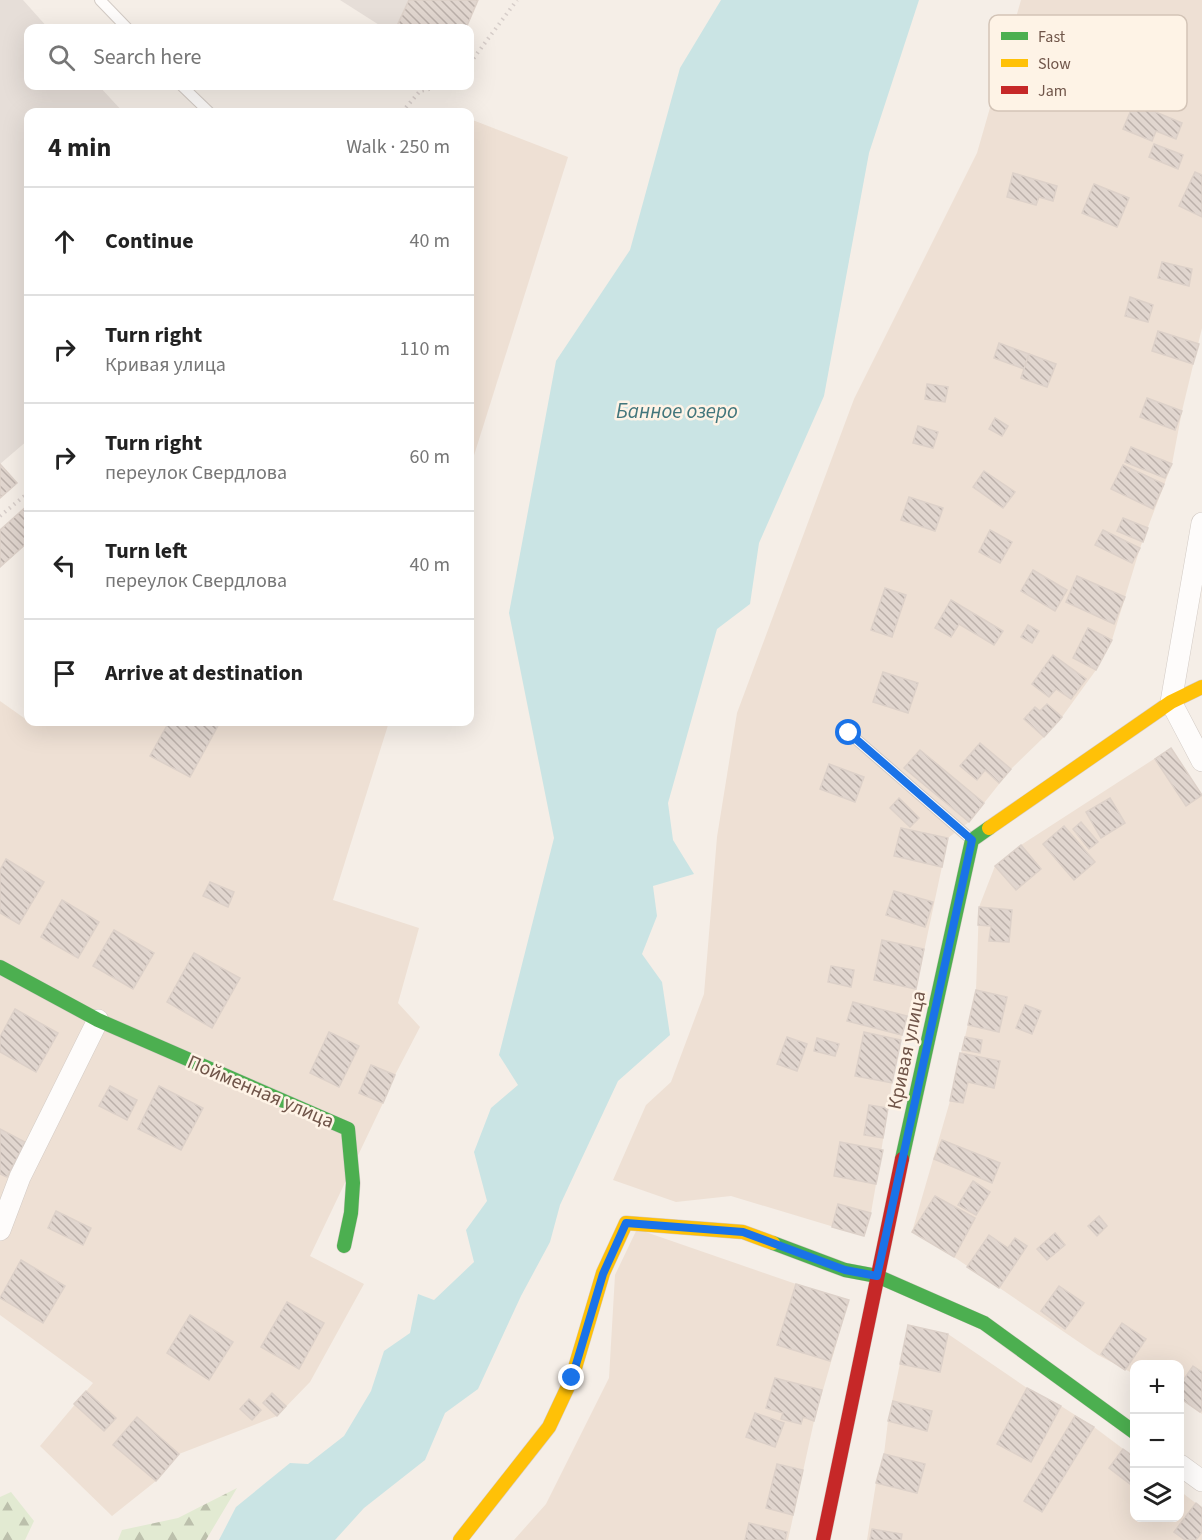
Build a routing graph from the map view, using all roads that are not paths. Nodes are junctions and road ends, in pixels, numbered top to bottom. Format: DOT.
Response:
graph roads {
  1 [pos="100,0"];
  2 [pos="123,24"];
  3 [pos="186,90"];
  4 [pos="204,108"];
  5 [pos="1202,523"];
  6 [pos="1202,687"];
  7 [pos="1171,702"];
  8 [pos="849,733"];
  9 [pos="1202,761"];
  10 [pos="972,840"];
  11 [pos="0,967"];
  12 [pos="98,1020"];
  13 [pos="0,1230"];
  14 [pos="344,1246"];
  15 [pos="877,1276"];
  16 [pos="1130,1429"];
  17 [pos="1183,1468"];
  18 [pos="1202,1481"];
  19 [pos="460,1540"];
  20 [pos="824,1540"];
  1 -- 2 [label="lane"];
  3 -- 4 [label="lane"];
  5 -- 7 [label="street"];
  6 -- 7 [label="street"];
  7 -- 9 [label="street"];
  7 -- 10 [label="street"];
  8 -- 10 [label="lane"];
  10 -- 15 [label="street, Кривая улица"];
  11 -- 12 [label="street, Пойменная улица"];
  12 -- 13 [label="street"];
  12 -- 14 [label="street, Пойменная улица"];
  15 -- 16 [label="street"];
  15 -- 19 [label="street"];
  15 -- 20 [label="street, Кривая улица"];
  17 -- 18 [label="street"];
}
